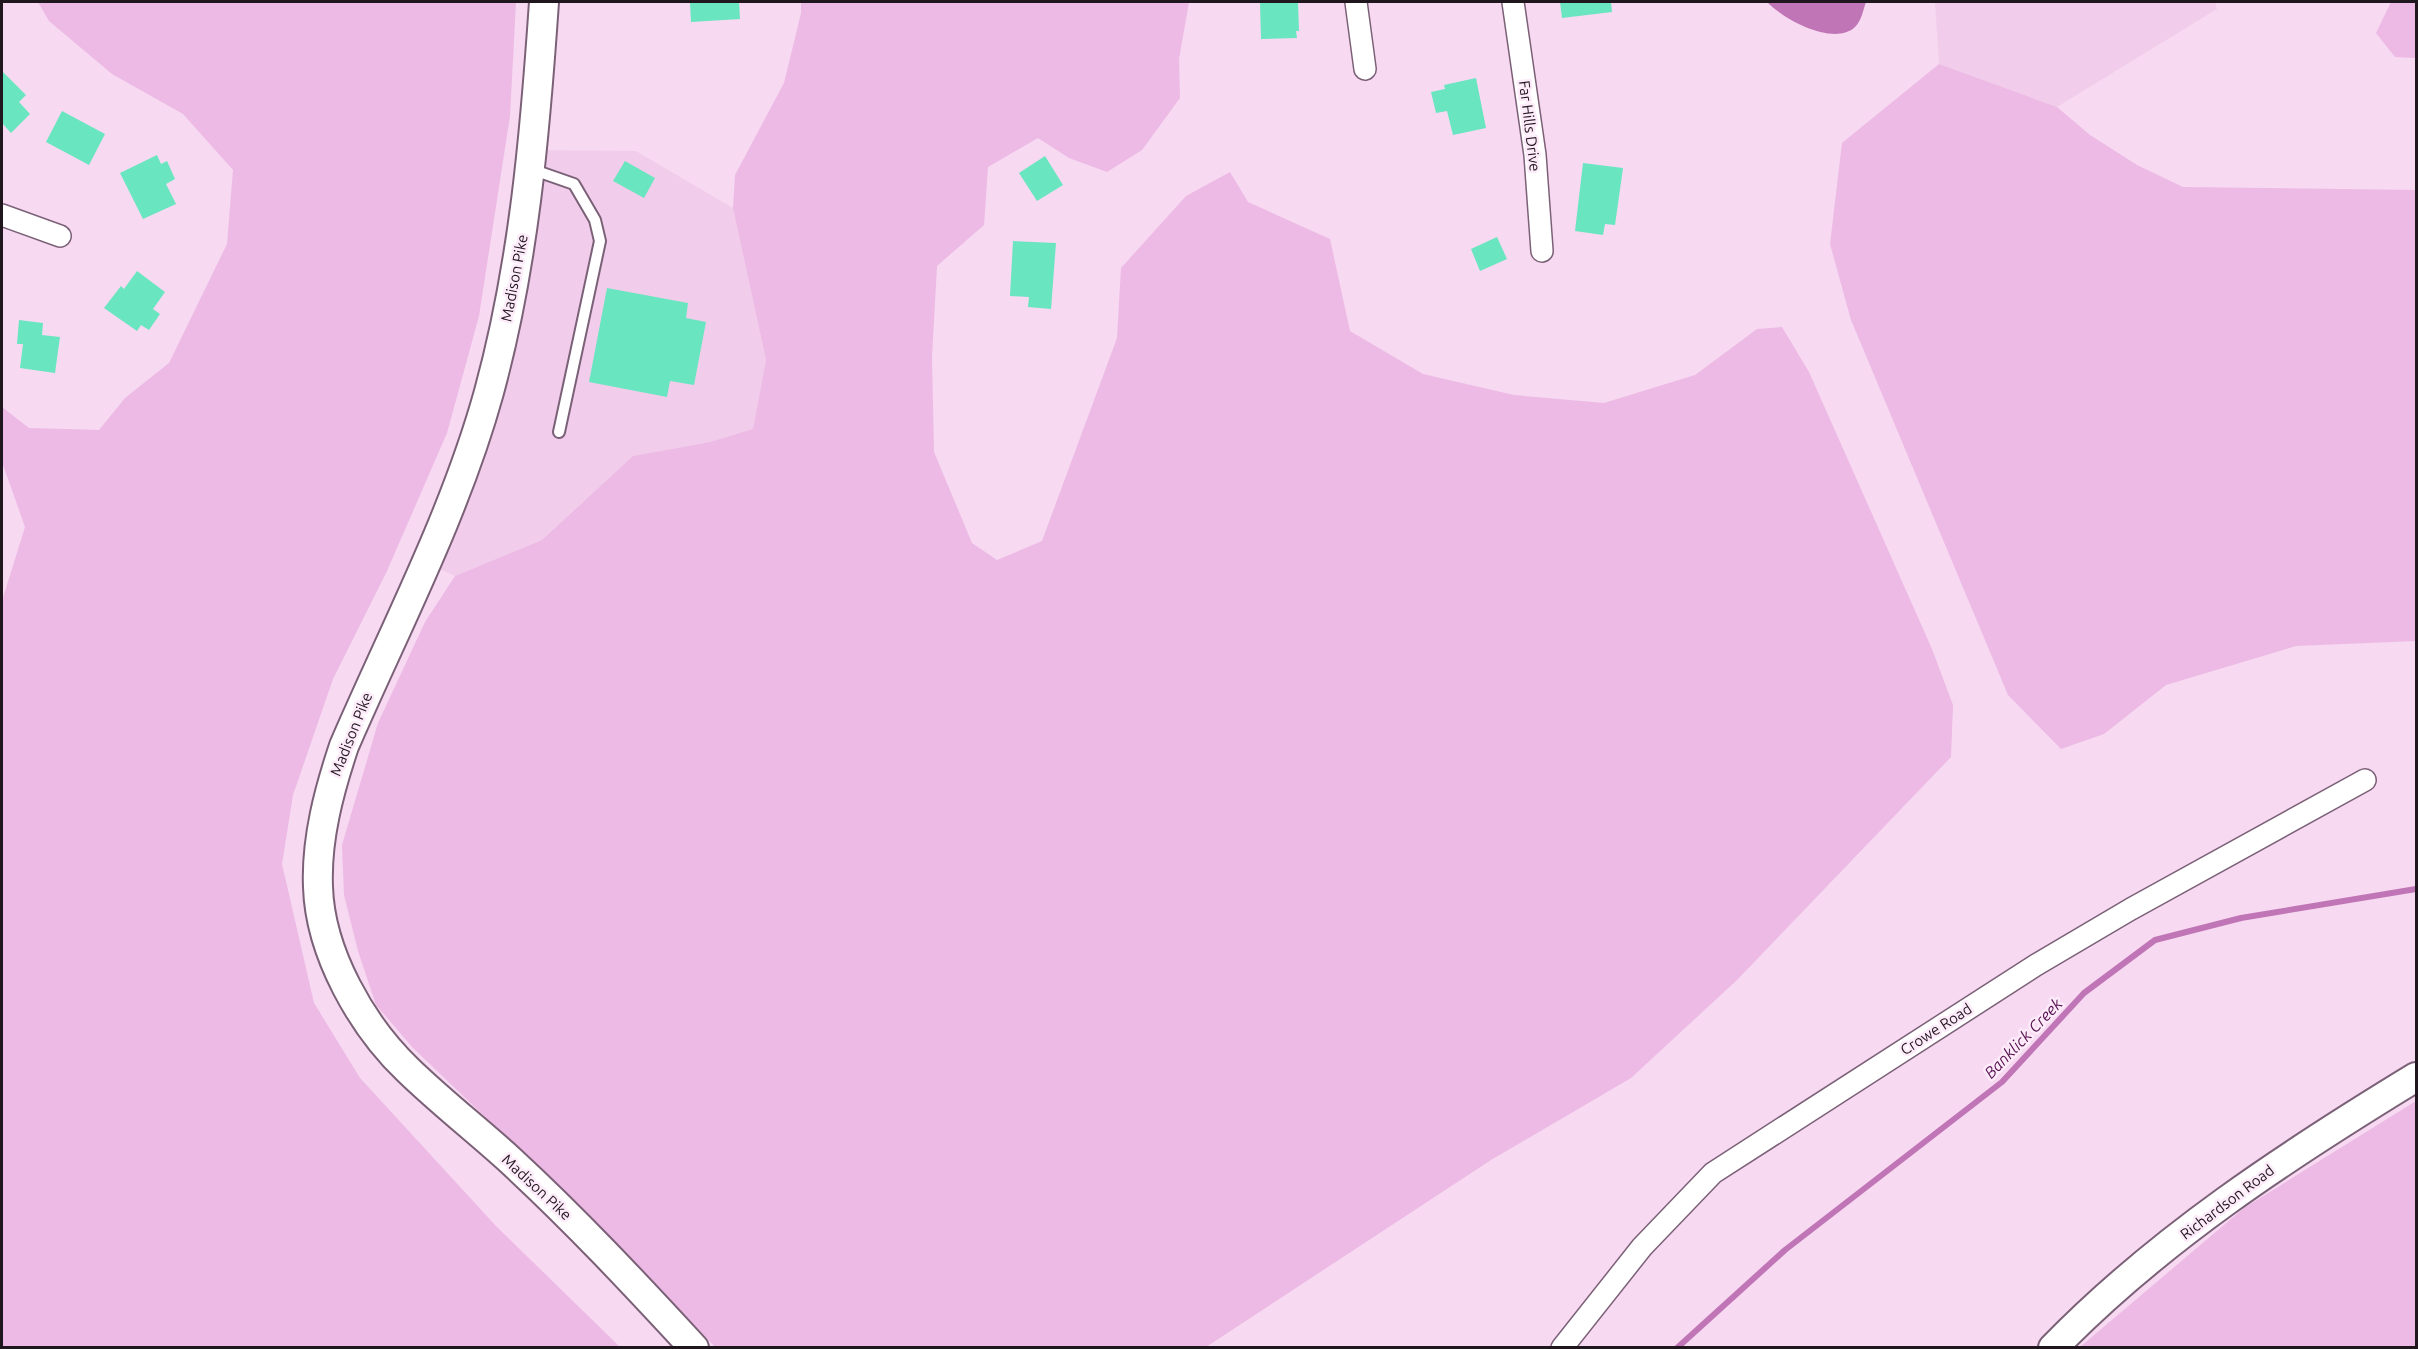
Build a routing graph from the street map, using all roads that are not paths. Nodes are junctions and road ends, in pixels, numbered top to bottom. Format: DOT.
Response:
graph roads {
  1 [pos="544,2"];
  2 [pos="1356,2"];
  3 [pos="1513,2"];
  4 [pos="1365,69"];
  5 [pos="531,169"];
  6 [pos="2,215"];
  7 [pos="60,236"];
  8 [pos="1542,251"];
  9 [pos="559,432"];
  10 [pos="2365,780"];
  11 [pos="2416,1077"];
  12 [pos="694,1347"];
  13 [pos="1562,1347"];
  14 [pos="2053,1347"];
  1 -- 5 [label="street, Madison Pike"];
  2 -- 4 [label="street"];
  3 -- 8 [label="street, Far Hills Drive"];
  5 -- 9 [label="lane"];
  5 -- 12 [label="street, Madison Pike"];
  6 -- 7 [label="street"];
  10 -- 13 [label="street, Crowe Road"];
  11 -- 14 [label="street, Richardson Road"];
}
